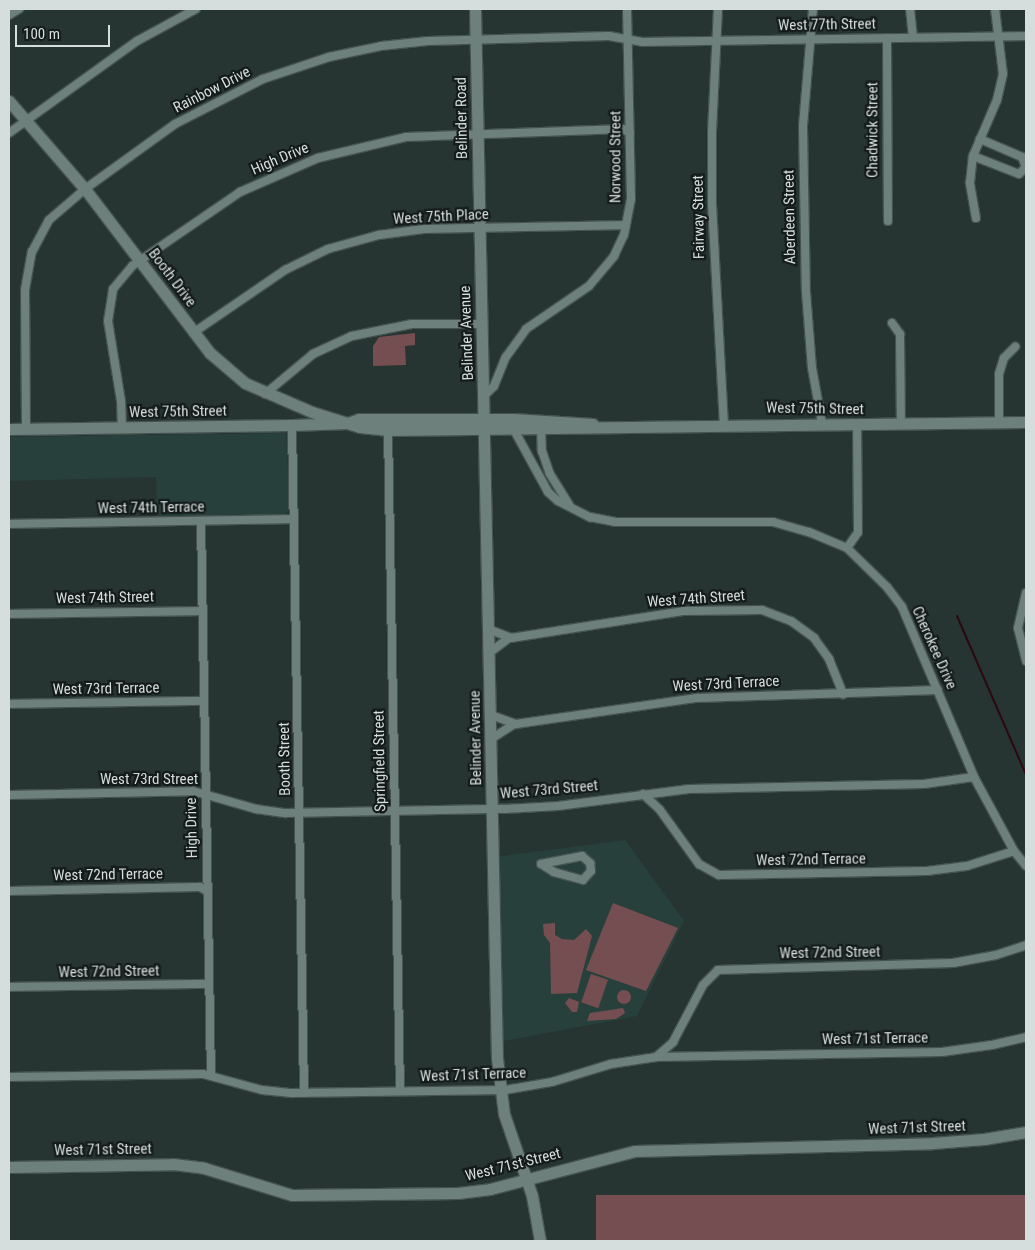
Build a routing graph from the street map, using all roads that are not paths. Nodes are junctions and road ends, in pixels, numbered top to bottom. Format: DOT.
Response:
graph roads {
  1 [pos="19,9"];
  2 [pos="196,9"];
  3 [pos="475,9"];
  4 [pos="627,9"];
  5 [pos="718,9"];
  6 [pos="813,9"];
  7 [pos="910,9"];
  8 [pos="995,9"];
  9 [pos="9,15"];
  10 [pos="1000,36"];
  11 [pos="1026,36"];
  12 [pos="913,37"];
  13 [pos="887,38"];
  14 [pos="476,39"];
  15 [pos="628,39"];
  16 [pos="812,39"];
  17 [pos="717,41"];
  18 [pos="9,101"];
  19 [pos="27,121"];
  20 [pos="478,132"];
  21 [pos="9,133"];
  22 [pos="630,133"];
  23 [pos="980,139"];
  24 [pos="974,156"];
  25 [pos="85,189"];
  26 [pos="976,218"];
  27 [pos="888,221"];
  28 [pos="626,225"];
  29 [pos="480,228"];
  30 [pos="140,261"];
  31 [pos="892,323"];
  32 [pos="482,324"];
  33 [pos="193,333"];
  34 [pos="1015,347"];
  35 [pos="265,394"];
  36 [pos="484,396"];
  37 [pos="1026,422"];
  38 [pos="348,423"];
  39 [pos="485,423"];
  40 [pos="822,423"];
  41 [pos="999,423"];
  42 [pos="724,424"];
  43 [pos="901,424"];
  44 [pos="292,425"];
  45 [pos="857,425"];
  46 [pos="604,426"];
  47 [pos="122,428"];
  48 [pos="513,428"];
  49 [pos="541,428"];
  50 [pos="9,429"];
  51 [pos="26,429"];
  52 [pos="388,430"];
  53 [pos="569,505"];
  54 [pos="294,518"];
  55 [pos="200,521"];
  56 [pos="9,524"];
  57 [pos="847,548"];
  58 [pos="1026,593"];
  59 [pos="202,611"];
  60 [pos="9,614"];
  61 [pos="488,629"];
  62 [pos="511,638"];
  63 [pos="489,653"];
  64 [pos="1026,662"];
  65 [pos="938,690"];
  66 [pos="843,694"];
  67 [pos="204,701"];
  68 [pos="9,704"];
  69 [pos="491,715"];
  70 [pos="516,724"];
  71 [pos="491,739"];
  72 [pos="974,777"];
  73 [pos="206,793"];
  74 [pos="643,794"];
  75 [pos="9,796"];
  76 [pos="492,808"];
  77 [pos="395,810"];
  78 [pos="299,812"];
  79 [pos="1014,851"];
  80 [pos="541,864"];
  81 [pos="1026,866"];
  82 [pos="207,890"];
  83 [pos="9,891"];
  84 [pos="1026,945"];
  85 [pos="209,984"];
  86 [pos="9,987"];
  87 [pos="1026,1037"];
  88 [pos="673,1042"];
  89 [pos="681,1056"];
  90 [pos="656,1057"];
  91 [pos="211,1075"];
  92 [pos="9,1077"];
  93 [pos="500,1090"];
  94 [pos="400,1091"];
  95 [pos="304,1093"];
  96 [pos="1026,1132"];
  97 [pos="9,1167"];
  98 [pos="527,1180"];
  99 [pos="540,1241"];
  1 -- 9 [label="street"];
  2 -- 19 [label="street"];
  3 -- 14 [label="street, Belinder Road"];
  4 -- 15 [label="street, Norwood Street"];
  5 -- 17 [label="street, Fairway Street"];
  6 -- 16 [label="street, Aberdeen Street"];
  7 -- 12 [label="street"];
  8 -- 10 [label="street"];
  10 -- 11 [label="street, West 77th Street"];
  10 -- 12 [label="street, West 77th Street"];
  10 -- 23 [label="street"];
  12 -- 13 [label="street, West 77th Street"];
  13 -- 16 [label="street, West 77th Street"];
  13 -- 27 [label="street, Chadwick Street"];
  14 -- 15 [label="street, Rainbow Drive"];
  14 -- 20 [label="street, Belinder Road"];
  14 -- 25 [label="street, Rainbow Drive"];
  15 -- 17 [label="street, West 77th Street"];
  15 -- 22 [label="street, Norwood Street"];
  16 -- 17 [label="street, West 77th Street"];
  16 -- 40 [label="street, Aberdeen Street"];
  17 -- 42 [label="street, Fairway Street"];
  18 -- 19 [label="street, Booth Drive"];
  19 -- 21 [label="street"];
  19 -- 25 [label="street, Booth Drive"];
  20 -- 22 [label="street, High Drive"];
  20 -- 29 [label="street, Belinder Road"];
  20 -- 30 [label="street, High Drive"];
  22 -- 28 [label="street, Norwood Street"];
  23 -- 24 [label="street"];
  23 -- 24 [label="street"];
  24 -- 26 [label="street"];
  25 -- 30 [label="street, Booth Drive"];
  25 -- 51 [label="street, Rainbow Drive"];
  28 -- 29 [label="street, West 75th Place"];
  28 -- 36 [label="street, Norwood Street"];
  29 -- 32 [label="street, Belinder Avenue"];
  29 -- 33 [label="street, West 75th Place"];
  30 -- 33 [label="street, Booth Drive"];
  30 -- 47 [label="street, High Drive"];
  31 -- 43 [label="street"];
  32 -- 35 [label="street"];
  32 -- 36 [label="street, Belinder Avenue"];
  33 -- 35 [label="street, Booth Drive"];
  34 -- 41 [label="street"];
  35 -- 38 [label="street, Booth Drive"];
  36 -- 39 [label="street, Belinder Avenue"];
  37 -- 41 [label="street, West 75th Street"];
  38 -- 39 [label="street, West 75th Street"];
  38 -- 44 [label="street, West 75th Street"];
  38 -- 52 [label="street, West 75th Street"];
  39 -- 46 [label="street, West 75th Street"];
  39 -- 48 [label="street, West 75th Street"];
  39 -- 52 [label="street, West 75th Street"];
  39 -- 61 [label="street, Belinder Avenue"];
  40 -- 42 [label="street, West 75th Street"];
  40 -- 45 [label="street, West 75th Street"];
  41 -- 43 [label="street, West 75th Street"];
  42 -- 46 [label="street, West 75th Street"];
  43 -- 45 [label="street, West 75th Street"];
  44 -- 47 [label="street, West 75th Street"];
  44 -- 54 [label="street, Booth Street"];
  45 -- 57 [label="street"];
  46 -- 49 [label="street, West 75th Street"];
  47 -- 51 [label="street, West 75th Street"];
  48 -- 49 [label="street, West 75th Street"];
  48 -- 53 [label="street, Cherokee Drive"];
  49 -- 53 [label="street, Cherokee Drive"];
  50 -- 51 [label="street, West 75th Street"];
  52 -- 77 [label="street, Springfield Street"];
  53 -- 57 [label="street, Cherokee Drive"];
  54 -- 55 [label="street, West 74th Terrace"];
  54 -- 78 [label="street, Booth Street"];
  55 -- 56 [label="street, West 74th Terrace"];
  55 -- 59 [label="street, High Drive"];
  57 -- 65 [label="street, Cherokee Drive"];
  58 -- 64 [label="street"];
  59 -- 60 [label="street, West 74th Street"];
  59 -- 67 [label="street, High Drive"];
  61 -- 62 [label="street"];
  61 -- 63 [label="street, Belinder Avenue"];
  62 -- 63 [label="street, West 74th Street"];
  62 -- 66 [label="street, West 74th Street"];
  63 -- 69 [label="street, Belinder Avenue"];
  65 -- 66 [label="street, West 73rd Terrace"];
  65 -- 72 [label="street, Cherokee Drive"];
  66 -- 70 [label="street, West 73rd Terrace"];
  67 -- 68 [label="street, West 73rd Terrace"];
  67 -- 73 [label="street, High Drive"];
  69 -- 70 [label="street, West 73rd Terrace"];
  69 -- 71 [label="street, Belinder Avenue"];
  70 -- 71 [label="street, West 73rd Terrace"];
  71 -- 76 [label="street, Belinder Avenue"];
  72 -- 74 [label="street, West 73rd Street"];
  72 -- 79 [label="street, Cherokee Drive"];
  73 -- 75 [label="street, West 73rd Street"];
  73 -- 78 [label="street, West 73rd Street"];
  73 -- 82 [label="street, High Drive"];
  74 -- 76 [label="street, West 73rd Street"];
  74 -- 79 [label="street, West 72nd Terrace"];
  76 -- 77 [label="street, West 73rd Street"];
  76 -- 93 [label="street, Belinder Avenue"];
  77 -- 78 [label="street, West 73rd Street"];
  77 -- 94 [label="street, Springfield Street"];
  78 -- 95 [label="street, Booth Street"];
  79 -- 81 [label="street, Cherokee Drive"];
  80 -- 80 [label="street"];
  82 -- 83 [label="street, West 72nd Terrace"];
  82 -- 85 [label="street, High Drive"];
  84 -- 88 [label="street, West 72nd Street"];
  85 -- 86 [label="street, West 72nd Street"];
  85 -- 91 [label="street, High Drive"];
  87 -- 89 [label="street, West 71st Terrace"];
  88 -- 89 [label="street"];
  88 -- 90 [label="street, West 72nd Street"];
  89 -- 90 [label="street, West 71st Terrace"];
  90 -- 93 [label="street, West 71st Terrace"];
  91 -- 92 [label="street, West 71st Terrace"];
  91 -- 95 [label="street, West 71st Terrace"];
  93 -- 94 [label="street, West 71st Terrace"];
  93 -- 98 [label="street, Belinder Avenue"];
  94 -- 95 [label="street, West 71st Terrace"];
  96 -- 98 [label="street, West 71st Street"];
  97 -- 98 [label="street, West 71st Street"];
  98 -- 99 [label="street, Belinder Avenue"];
}
